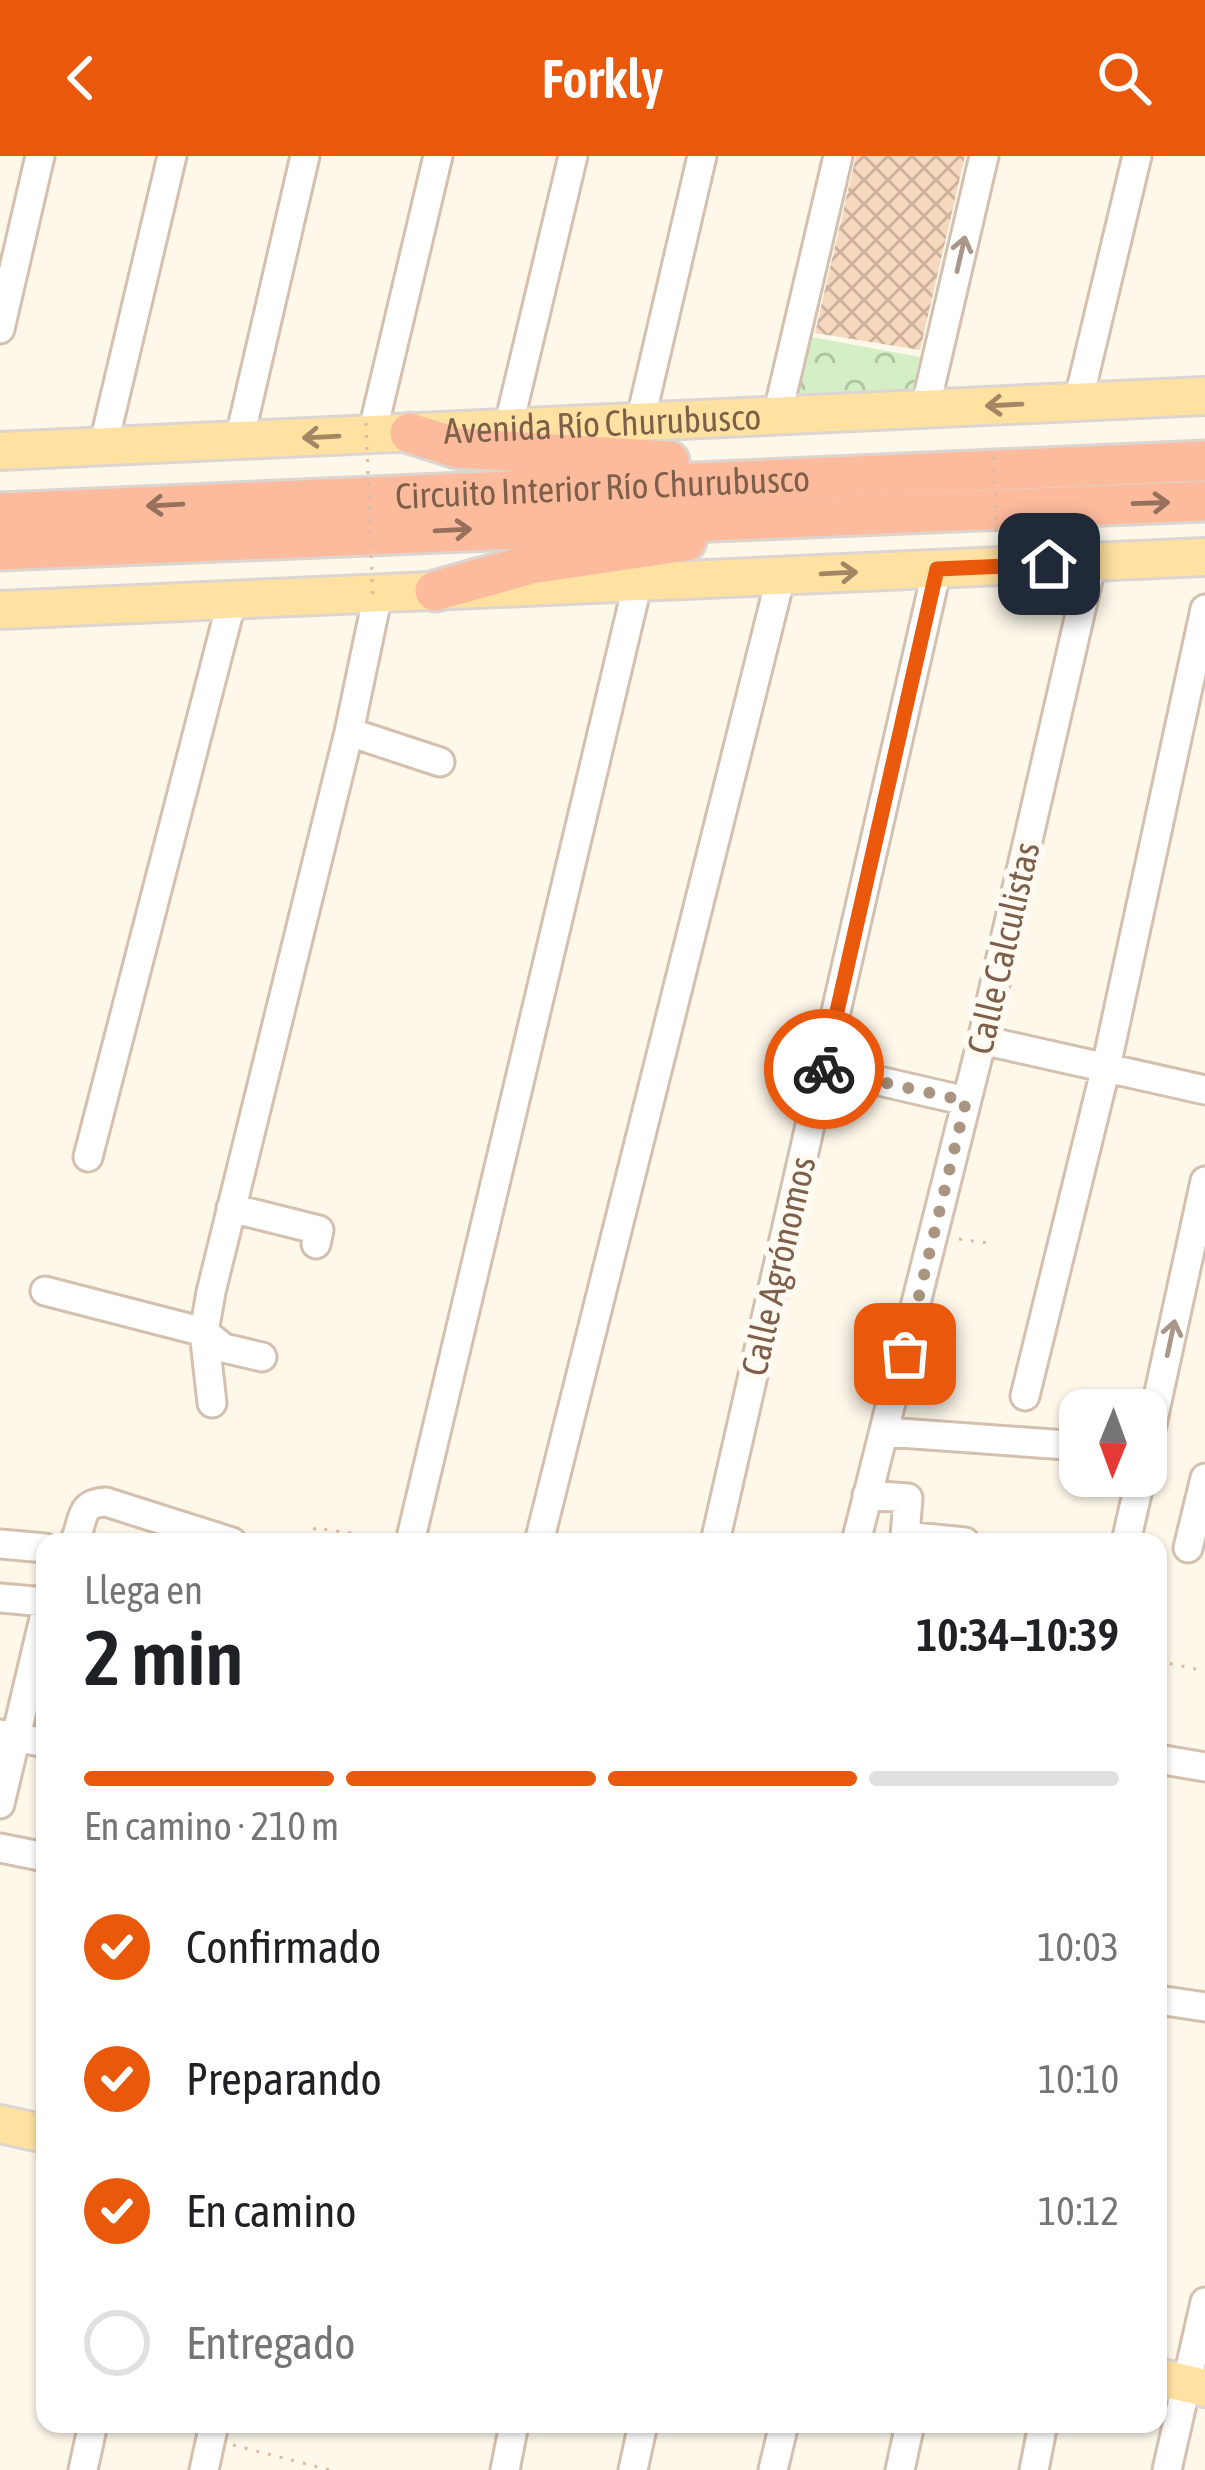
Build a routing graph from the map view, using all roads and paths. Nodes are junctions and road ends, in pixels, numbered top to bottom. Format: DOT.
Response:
graph roads {
  1 [pos="40,156"];
  2 [pos="172,156"];
  3 [pos="305,156"];
  4 [pos="438,156"];
  5 [pos="573,156"];
  6 [pos="702,156"];
  7 [pos="838,156"];
  8 [pos="984,156"];
  9 [pos="1136,156"];
  10 [pos="0,329"];
  11 [pos="1205,396"];
  12 [pos="1078,402"];
  13 [pos="925,409"];
  14 [pos="777,416"];
  15 [pos="640,422"];
  16 [pos="508,428"];
  17 [pos="383,430"];
  18 [pos="239,441"];
  19 [pos="103,447"];
  20 [pos="0,452"];
  21 [pos="994,457"];
  22 [pos="1205,461"];
  23 [pos="742,498"];
  24 [pos="1205,501"];
  25 [pos="0,513"];
  26 [pos="996,534"];
  27 [pos="0,550"];
  28 [pos="1205,557"];
  29 [pos="1092,562"];
  30 [pos="937,569"];
  31 [pos="781,576"];
  32 [pos="638,582"];
  33 [pos="435,591"];
  34 [pos="375,598"];
  35 [pos="232,600"];
  36 [pos="1205,609"];
  37 [pos="0,610"];
  38 [pos="349,732"];
  39 [pos="440,762"];
  40 [pos="982,1040"];
  41 [pos="1106,1067"];
  42 [pos="823,1068"];
  43 [pos="1205,1090"];
  44 [pos="966,1101"];
  45 [pos="88,1157"];
  46 [pos="1205,1181"];
  47 [pos="231,1208"];
  48 [pos="933,1236"];
  49 [pos="316,1244"];
  50 [pos="995,1244"];
  51 [pos="1196,1261"];
  52 [pos="45,1291"];
  53 [pos="204,1332"];
  54 [pos="262,1357"];
  55 [pos="1162,1389"];
  56 [pos="1025,1396"];
  57 [pos="212,1402"];
  58 [pos="886,1432"];
  59 [pos="1059,1445"];
  60 [pos="1205,1478"];
  61 [pos="867,1495"];
  62 [pos="1136,1497"];
  63 [pos="76,1533"];
  64 [pos="204,1533"];
  65 [pos="314,1533"];
  66 [pos="351,1533"];
  67 [pos="412,1533"];
  68 [pos="541,1533"];
  69 [pos="717,1533"];
  70 [pos="858,1533"];
  71 [pos="905,1533"];
  72 [pos="1128,1533"];
  73 [pos="0,1544"];
  74 [pos="36,1546"];
  75 [pos="1188,1548"];
  76 [pos="0,1598"];
  77 [pos="36,1601"];
  78 [pos="36,1643"];
  79 [pos="1167,1663"];
  80 [pos="1205,1671"];
  81 [pos="7,1735"];
  82 [pos="1167,1761"];
  83 [pos="1205,1767"];
  84 [pos="0,1804"];
  85 [pos="0,1848"];
  86 [pos="36,1855"];
  87 [pos="1167,2001"];
  88 [pos="1205,2007"];
  89 [pos="0,2124"];
  90 [pos="36,2132"];
  91 [pos="1205,2302"];
  92 [pos="1183,2383"];
  93 [pos="91,2433"];
  94 [pos="212,2433"];
  95 [pos="218,2433"];
  96 [pos="512,2433"];
  97 [pos="641,2433"];
  98 [pos="782,2433"];
  99 [pos="908,2433"];
  100 [pos="1041,2433"];
  101 [pos="83,2470"];
  102 [pos="204,2470"];
  103 [pos="330,2470"];
  104 [pos="505,2470"];
  105 [pos="633,2470"];
  106 [pos="773,2470"];
  107 [pos="900,2470"];
  108 [pos="1034,2470"];
  109 [pos="1167,2470"];
  1 -- 10 [label="street"];
  2 -- 19 [label="street"];
  3 -- 18 [label="street"];
  4 -- 17 [label="street"];
  5 -- 16 [label="street"];
  6 -- 15 [label="street"];
  7 -- 14 [label="street"];
  13 -- 8 [label="street, one-way"];
  9 -- 12 [label="street"];
  11 -- 12 [label="main road, Avenida Río Churubusco"];
  12 -- 13 [label="main road, Avenida Río Churubusco, one-way"];
  13 -- 14 [label="main road, Avenida Río Churubusco"];
  14 -- 15 [label="main road, Avenida Río Churubusco"];
  15 -- 16 [label="main road, Avenida Río Churubusco"];
  16 -- 17 [label="main road, Avenida Río Churubusco"];
  17 -- 18 [label="main road, Avenida Río Churubusco, one-way"];
  17 -- 23 [label="highway"];
  17 -- 34 [label="path, bridge"];
  18 -- 19 [label="main road, Avenida Río Churubusco"];
  19 -- 20 [label="main road, Avenida Río Churubusco"];
  21 -- 26 [label="path, bridge"];
  22 -- 23 [label="highway, Circuito Interior Río Churubusco"];
  23 -- 24 [label="highway, Circuito Interior Río Churubusco, one-way"];
  23 -- 25 [label="highway, Circuito Interior Río Churubusco, one-way"];
  27 -- 23 [label="highway, Circuito Interior Río Churubusco, one-way"];
  23 -- 33 [label="highway"];
  28 -- 29 [label="main road"];
  29 -- 30 [label="main road"];
  29 -- 40 [label="street, Calle Calculistas"];
  31 -- 30 [label="main road, one-way"];
  30 -- 42 [label="street, Calle Agrónomos"];
  31 -- 32 [label="main road"];
  31 -- 68 [label="street"];
  32 -- 33 [label="main road"];
  32 -- 67 [label="street"];
  33 -- 34 [label="main road"];
  34 -- 35 [label="main road"];
  34 -- 38 [label="street"];
  35 -- 37 [label="main road"];
  35 -- 45 [label="street"];
  36 -- 41 [label="street"];
  38 -- 39 [label="street"];
  38 -- 47 [label="street"];
  40 -- 41 [label="street"];
  40 -- 44 [label="street, Calle Calculistas"];
  41 -- 43 [label="street"];
  41 -- 56 [label="street"];
  42 -- 44 [label="street"];
  42 -- 69 [label="street, Calle Agrónomos"];
  44 -- 48 [label="street, Calle Calculistas"];
  46 -- 51 [label="street"];
  47 -- 49 [label="street"];
  47 -- 53 [label="street"];
  48 -- 50 [label="path"];
  48 -- 58 [label="street, Calle Calculistas"];
  55 -- 51 [label="street, one-way"];
  52 -- 53 [label="street"];
  53 -- 54 [label="street"];
  53 -- 57 [label="street"];
  58 -- 59 [label="street"];
  58 -- 61 [label="street, Calle Calculistas"];
  60 -- 75 [label="street"];
  61 -- 70 [label="street, Calle Calculistas"];
  61 -- 71 [label="street"];
  62 -- 72 [label="street"];
  63 -- 64 [label="street"];
  65 -- 66 [label="path"];
  73 -- 74 [label="street"];
  76 -- 77 [label="street"];
  78 -- 81 [label="street"];
  79 -- 80 [label="path"];
  81 -- 84 [label="street"];
  82 -- 83 [label="street"];
  85 -- 86 [label="street"];
  87 -- 88 [label="street"];
  89 -- 90 [label="main road"];
  91 -- 92 [label="street"];
  92 -- 109 [label="street"];
  93 -- 101 [label="street"];
  94 -- 102 [label="street"];
  95 -- 103 [label="path"];
  96 -- 104 [label="street"];
  97 -- 105 [label="street"];
  98 -- 106 [label="street"];
  99 -- 107 [label="street"];
  100 -- 108 [label="street"];
}
